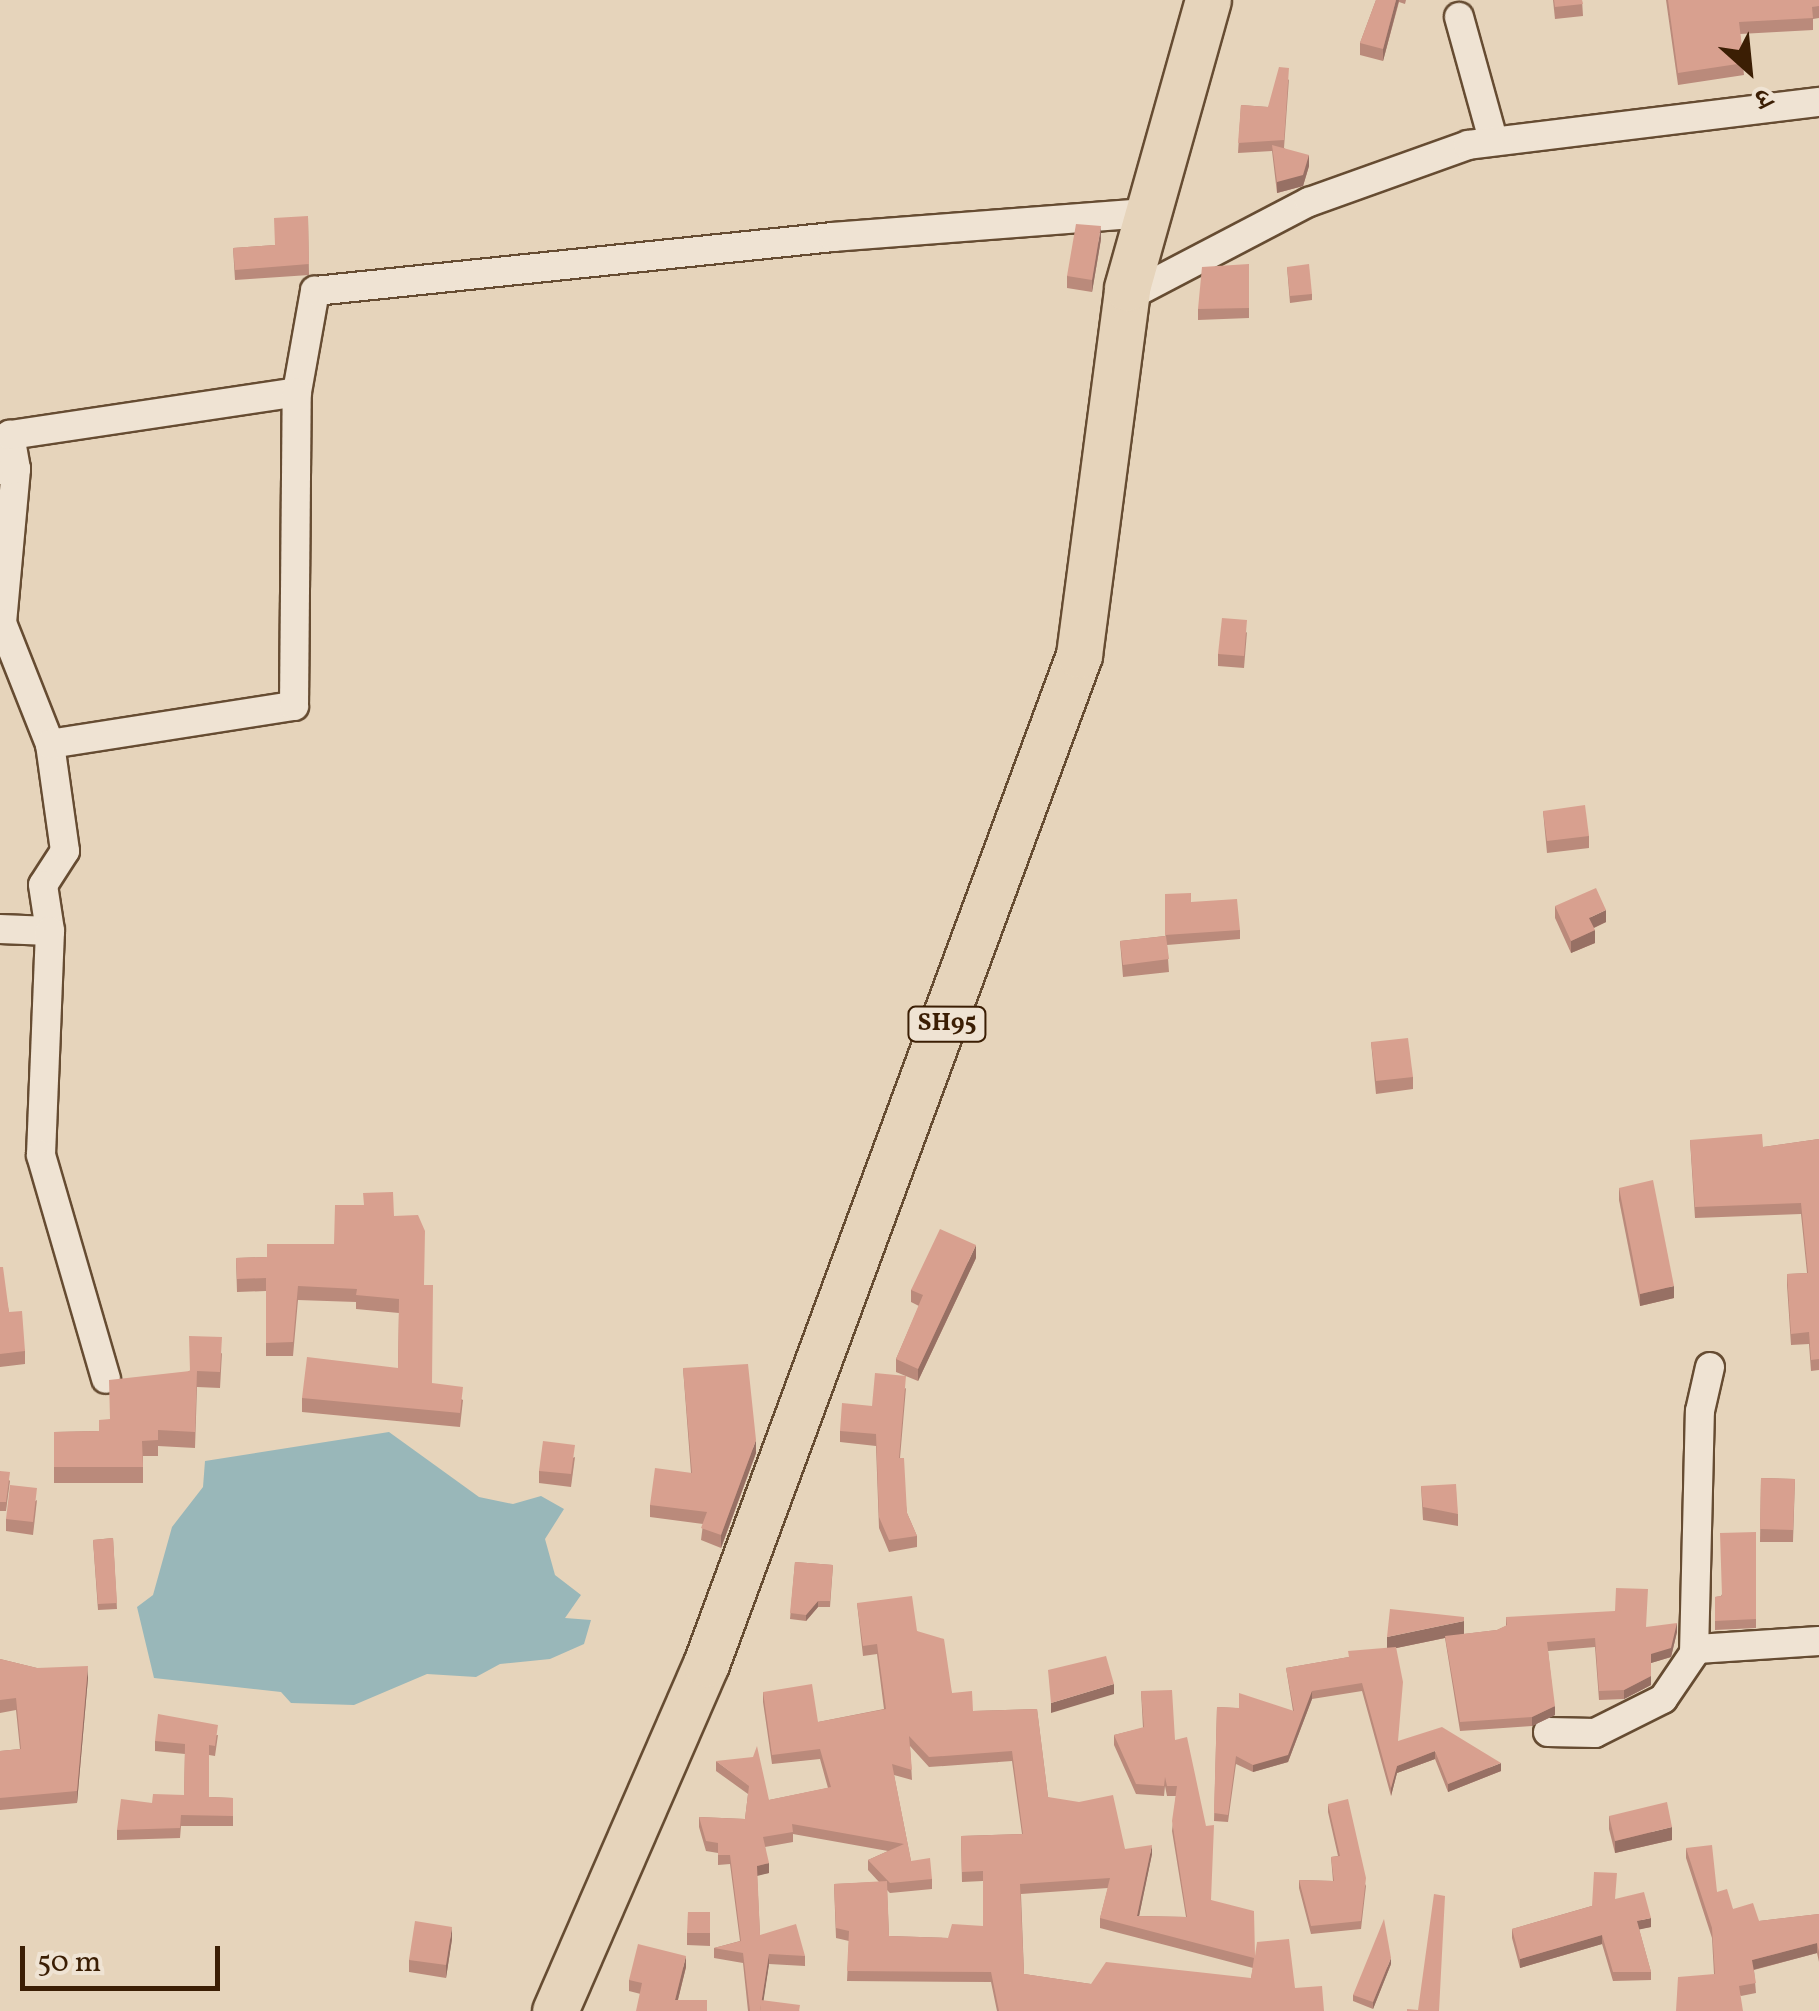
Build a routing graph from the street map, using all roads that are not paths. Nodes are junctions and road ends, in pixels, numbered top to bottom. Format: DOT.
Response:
graph roads {
  1 [pos="1208,0"];
  2 [pos="1459,17"];
  3 [pos="1819,102"];
  4 [pos="1494,140"];
  5 [pos="1148,213"];
  6 [pos="1126,298"];
  7 [pos="297,392"];
  8 [pos="8,470"];
  9 [pos="50,744"];
  10 [pos="0,928"];
  11 [pos="50,931"];
  12 [pos="1710,1367"];
  13 [pos="106,1379"];
  14 [pos="1819,1641"];
  15 [pos="1694,1653"];
  16 [pos="1548,1732"];
  17 [pos="555,2011"];
  1 -- 5 [label="main road, SH95"];
  2 -- 4 [label="street"];
  3 -- 4 [label="street"];
  4 -- 6 [label="street"];
  5 -- 6 [label="main road, SH95"];
  5 -- 7 [label="street"];
  6 -- 17 [label="main road, SH95"];
  7 -- 8 [label="street"];
  7 -- 9 [label="street"];
  8 -- 9 [label="street"];
  9 -- 11 [label="street"];
  10 -- 11 [label="street"];
  11 -- 13 [label="street"];
  12 -- 15 [label="street"];
  14 -- 15 [label="street"];
  15 -- 16 [label="street"];
}
